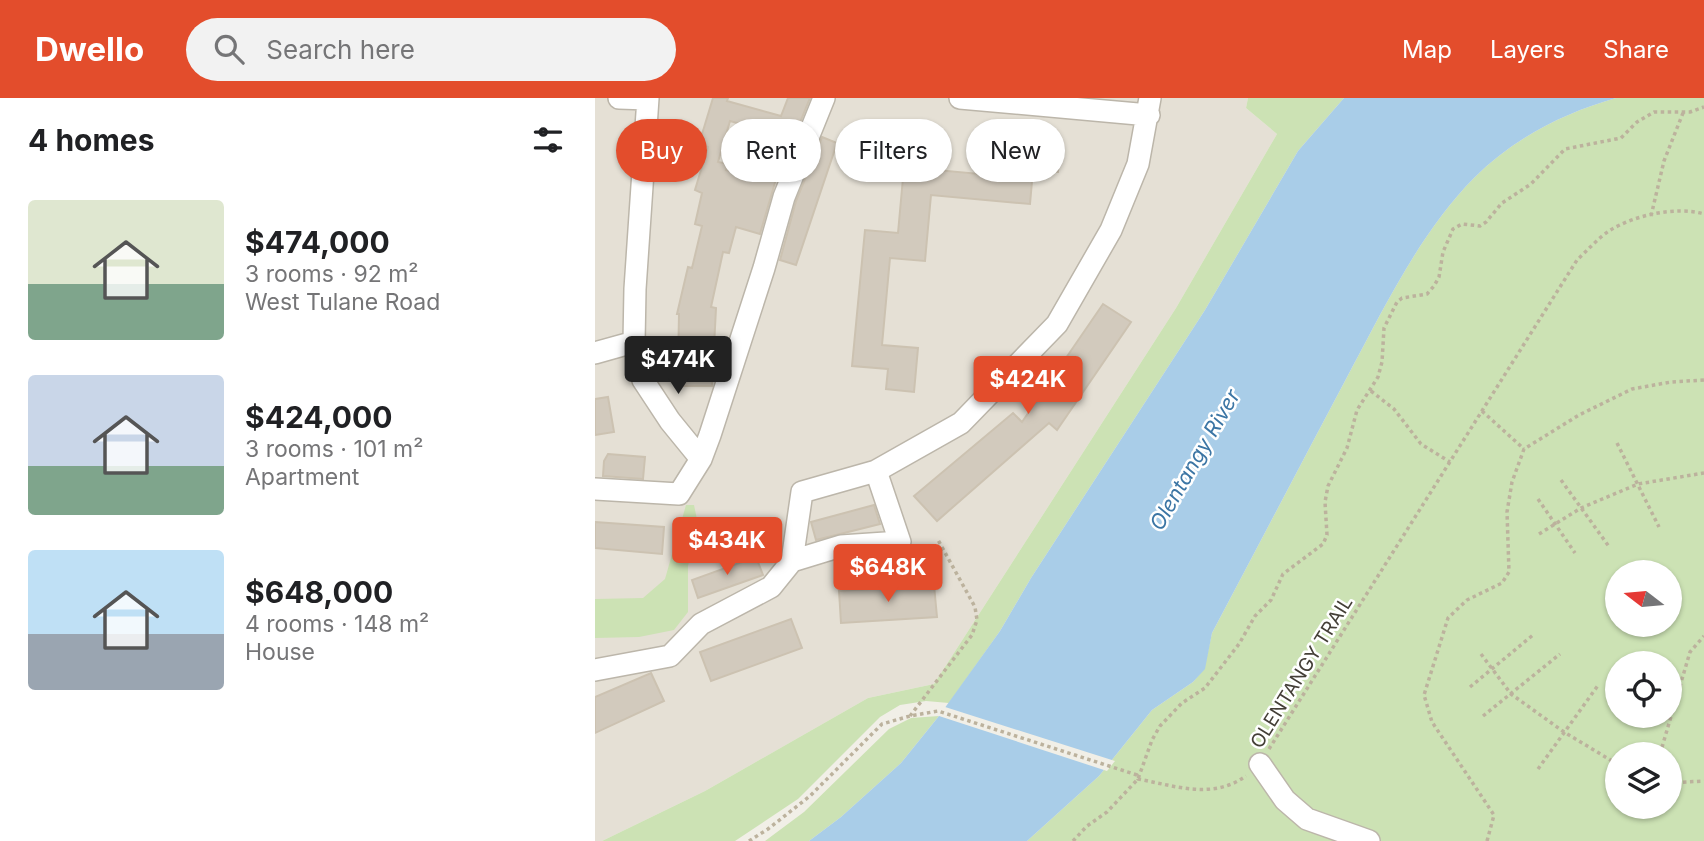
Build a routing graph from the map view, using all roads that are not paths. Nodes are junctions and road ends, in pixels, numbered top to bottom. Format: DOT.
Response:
graph roads {
  1 [pos="619,98"];
  2 [pos="824,98"];
  3 [pos="960,98"];
  4 [pos="648,99"];
  5 [pos="1149,106"];
  6 [pos="634,342"];
  7 [pos="595,352"];
  8 [pos="701,459"];
  9 [pos="876,471"];
  10 [pos="595,489"];
  11 [pos="792,561"];
  12 [pos="595,670"];
  13 [pos="1260,764"];
  14 [pos="1369,841"];
  1 -- 4 [label="street"];
  2 -- 8 [label="street"];
  3 -- 5 [label="street"];
  4 -- 6 [label="street"];
  5 -- 9 [label="street"];
  6 -- 7 [label="street"];
  6 -- 8 [label="street"];
  8 -- 10 [label="street"];
  9 -- 11 [label="street"];
  9 -- 11 [label="street"];
  11 -- 12 [label="street"];
  13 -- 14 [label="street"];
}
